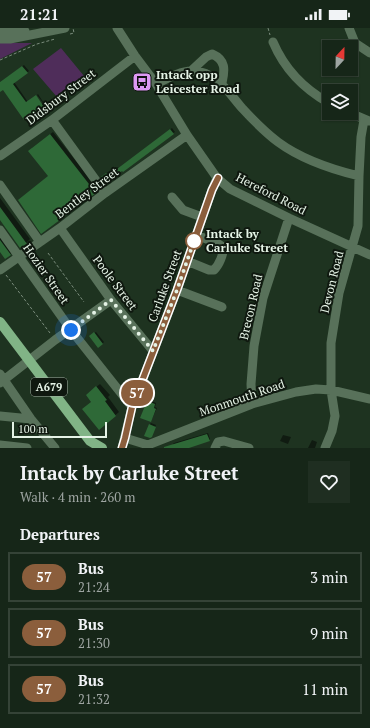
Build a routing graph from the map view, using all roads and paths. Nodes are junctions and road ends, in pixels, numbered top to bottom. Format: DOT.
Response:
graph roads {
  1 [pos="1,28"];
  2 [pos="73,28"];
  3 [pos="117,28"];
  4 [pos="349,28"];
  5 [pos="15,30"];
  6 [pos="50,30"];
  7 [pos="0,31"];
  8 [pos="66,32"];
  9 [pos="60,37"];
  10 [pos="0,39"];
  11 [pos="272,42"];
  12 [pos="370,53"];
  13 [pos="135,56"];
  14 [pos="0,60"];
  15 [pos="192,70"];
  16 [pos="222,83"];
  17 [pos="156,84"];
  18 [pos="322,99"];
  19 [pos="52,120"];
  20 [pos="367,120"];
  21 [pos="187,135"];
  22 [pos="0,156"];
  23 [pos="359,176"];
  24 [pos="218,178"];
  25 [pos="0,185"];
  26 [pos="105,193"];
  27 [pos="172,197"];
  28 [pos="202,216"];
  29 [pos="289,218"];
  30 [pos="60,228"];
  31 [pos="0,230"];
  32 [pos="196,235"];
  33 [pos="40,242"];
  34 [pos="353,246"];
  35 [pos="48,253"];
  36 [pos="370,255"];
  37 [pos="19,256"];
  38 [pos="187,261"];
  39 [pos="1,269"];
  40 [pos="177,290"];
  41 [pos="111,300"];
  42 [pos="84,302"];
  43 [pos="222,307"];
  44 [pos="0,322"];
  45 [pos="71,330"];
  46 [pos="55,340"];
  47 [pos="153,351"];
  48 [pos="28,361"];
  49 [pos="1,379"];
  50 [pos="331,390"];
  51 [pos="370,399"];
  52 [pos="252,404"];
  53 [pos="132,407"];
  54 [pos="0,416"];
  55 [pos="31,419"];
  56 [pos="125,438"];
  57 [pos="88,444"];
  58 [pos="0,445"];
  59 [pos="27,448"];
  60 [pos="55,448"];
  61 [pos="102,448"];
  62 [pos="122,448"];
  63 [pos="215,448"];
  64 [pos="248,448"];
  65 [pos="325,448"];
  1 -- 5 [label="street"];
  2 -- 8 [label="path"];
  3 -- 13 [label="street, Hereford Road"];
  4 -- 12 [label="street"];
  5 -- 6 [label="street"];
  5 -- 7 [label="street"];
  6 -- 8 [label="street"];
  6 -- 10 [label="street"];
  9 -- 14 [label="path"];
  11 -- 18 [label="street"];
  13 -- 17 [label="street, Hereford Road"];
  13 -- 19 [label="street, Didsbury Street"];
  15 -- 16 [label="street"];
  15 -- 16 [label="street"];
  15 -- 17 [label="street"];
  16 -- 23 [label="street"];
  17 -- 21 [label="street, Hereford Road"];
  19 -- 22 [label="street, Didsbury Street"];
  19 -- 26 [label="street"];
  20 -- 23 [label="street, Devon Road"];
  21 -- 24 [label="street, Hereford Road"];
  21 -- 26 [label="street, Bentley Street"];
  23 -- 34 [label="street, Devon Road"];
  24 -- 28 [label="street, Carluke Street"];
  24 -- 29 [label="street, Hereford Road"];
  25 -- 33 [label="street"];
  26 -- 30 [label="street, Bentley Street"];
  27 -- 28 [label="street"];
  28 -- 32 [label="street, Carluke Street"];
  29 -- 34 [label="street, Hereford Road"];
  29 -- 52 [label="street, Brecon Road"];
  30 -- 33 [label="street, Bentley Street"];
  30 -- 41 [label="street, Poole Street"];
  31 -- 37 [label="street, Hozier Street"];
  32 -- 38 [label="street, Carluke Street"];
  32 -- 38 [label="street"];
  33 -- 37 [label="street, Bentley Street"];
  34 -- 36 [label="street, Hereford Road"];
  34 -- 50 [label="street, Devon Road"];
  35 -- 42 [label="path"];
  37 -- 39 [label="street, Bentley Street"];
  37 -- 45 [label="street, Hozier Street"];
  38 -- 40 [label="street, Carluke Street"];
  39 -- 46 [label="path"];
  40 -- 43 [label="street"];
  40 -- 47 [label="street, Carluke Street"];
  41 -- 45 [label="street"];
  41 -- 47 [label="street, Poole Street"];
  44 -- 48 [label="main road, A679"];
  45 -- 46 [label="street"];
  45 -- 53 [label="street, Hozier Street"];
  46 -- 48 [label="street"];
  47 -- 53 [label="street, Carluke Street"];
  48 -- 49 [label="street"];
  48 -- 57 [label="main road, A679"];
  49 -- 55 [label="street"];
  50 -- 51 [label="street, Monmouth Road"];
  50 -- 52 [label="street, Monmouth Road"];
  50 -- 65 [label="street, Devon Road"];
  52 -- 56 [label="street, Monmouth Road"];
  53 -- 56 [label="street, Carluke Street"];
  54 -- 55 [label="street"];
  55 -- 60 [label="street"];
  56 -- 62 [label="street, Carluke Street"];
  57 -- 61 [label="main road, A679"];
  58 -- 59 [label="street"];
  63 -- 64 [label="street"];
}
